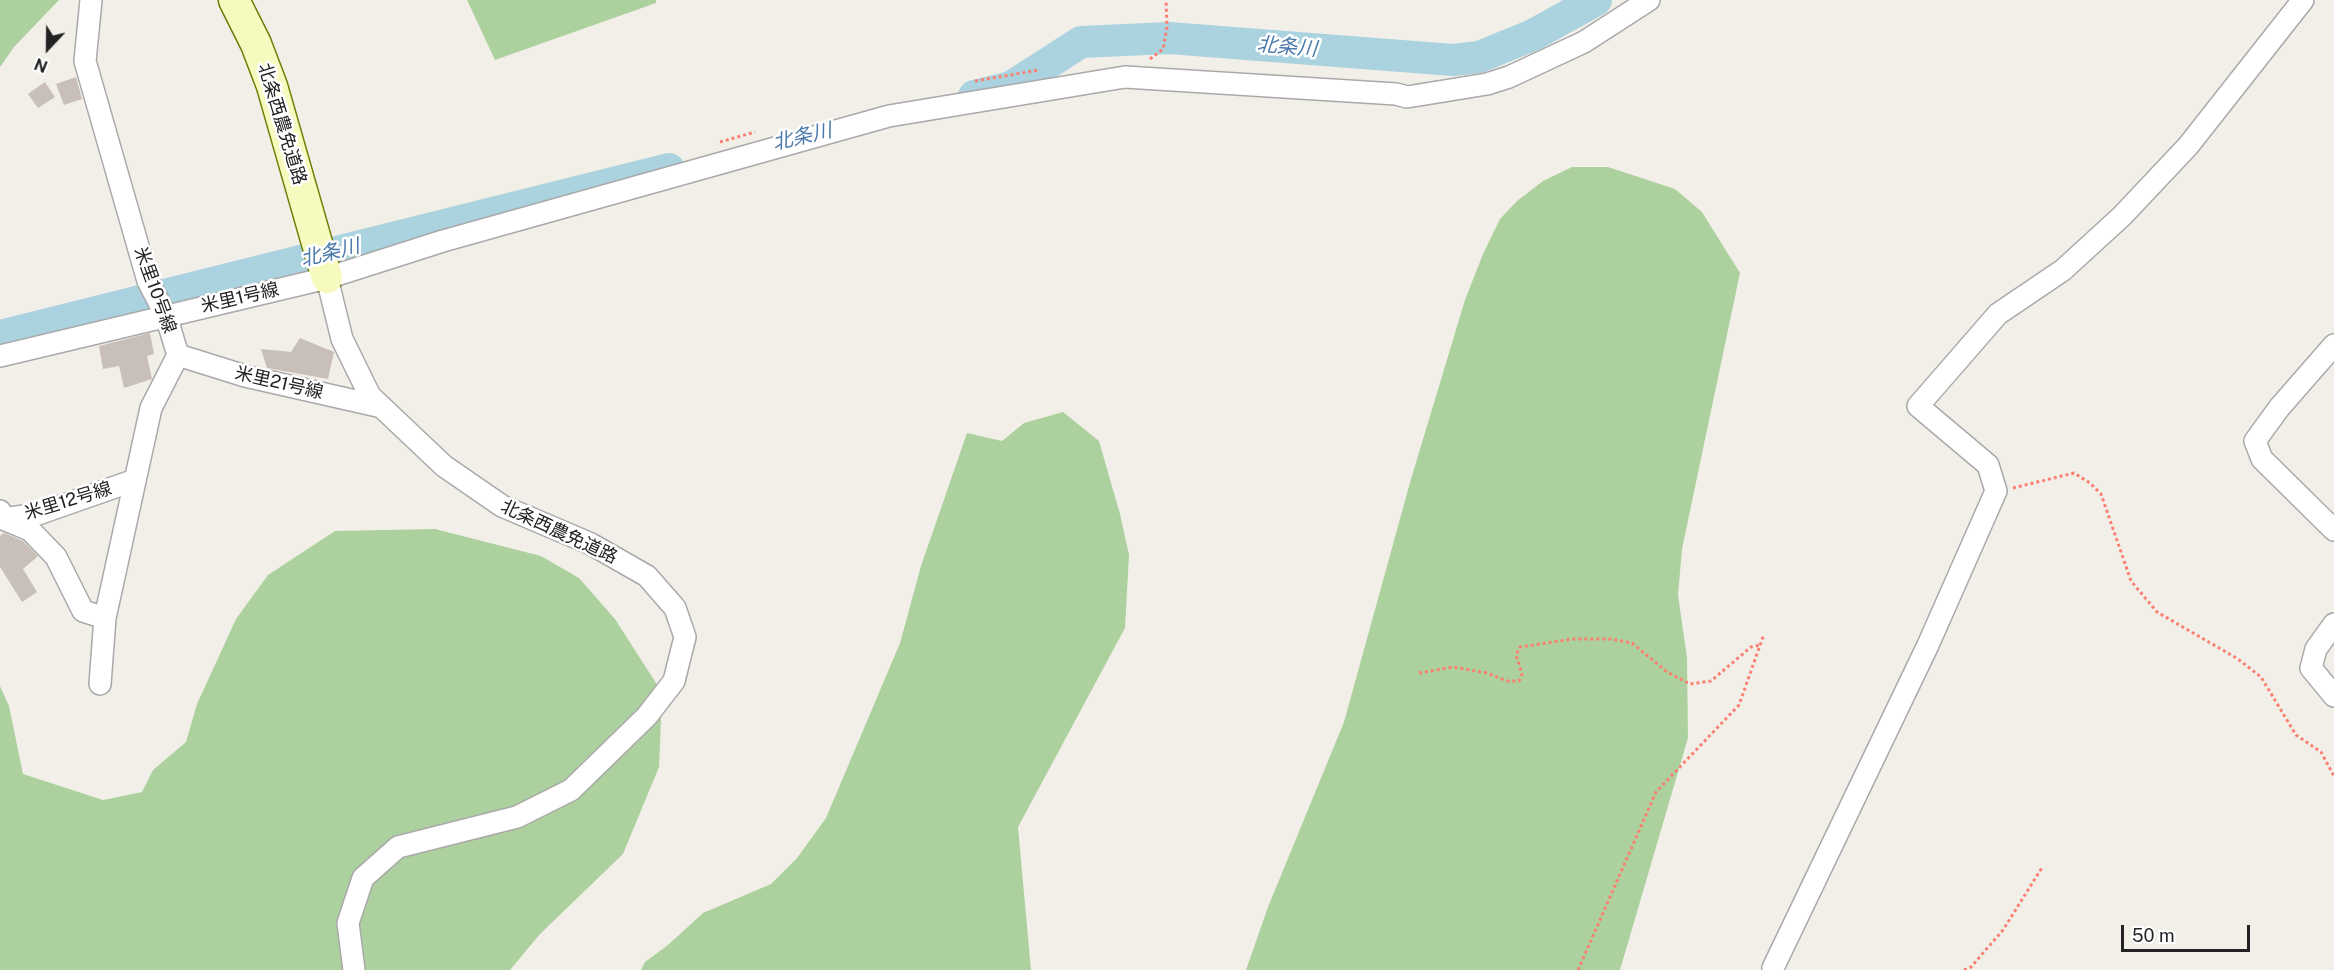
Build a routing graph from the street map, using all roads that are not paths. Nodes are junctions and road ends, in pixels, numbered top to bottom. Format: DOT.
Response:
graph roads {
  1 [pos="91,0"];
  2 [pos="234,0"];
  3 [pos="1649,0"];
  4 [pos="2303,0"];
  5 [pos="327,278"];
  6 [pos="166,316"];
  7 [pos="2334,345"];
  8 [pos="0,356"];
  9 [pos="178,356"];
  10 [pos="382,407"];
  11 [pos="135,480"];
  12 [pos="1,517"];
  13 [pos="2334,530"];
  14 [pos="105,618"];
  15 [pos="2334,624"];
  16 [pos="100,684"];
  17 [pos="2334,696"];
  18 [pos="1773,968"];
  19 [pos="354,970"];
  1 -- 6 [label="street, 米里10号線"];
  2 -- 5 [label="street, 北条西農免道路"];
  3 -- 5 [label="street, 米里1号線"];
  4 -- 18 [label="street"];
  5 -- 6 [label="street, 米里1号線"];
  5 -- 10 [label="street, 北条西農免道路"];
  6 -- 8 [label="street, 米里1号線"];
  6 -- 9 [label="street, 米里10号線"];
  7 -- 13 [label="street"];
  9 -- 10 [label="street, 米里21号線"];
  9 -- 11 [label="street, 米里10号線"];
  10 -- 19 [label="street, 北条西農免道路"];
  11 -- 12 [label="street, 米里12号線"];
  11 -- 14 [label="street, 米里10号線"];
  12 -- 14 [label="street"];
  14 -- 16 [label="street, 米里10号線"];
  15 -- 17 [label="street"];
}
